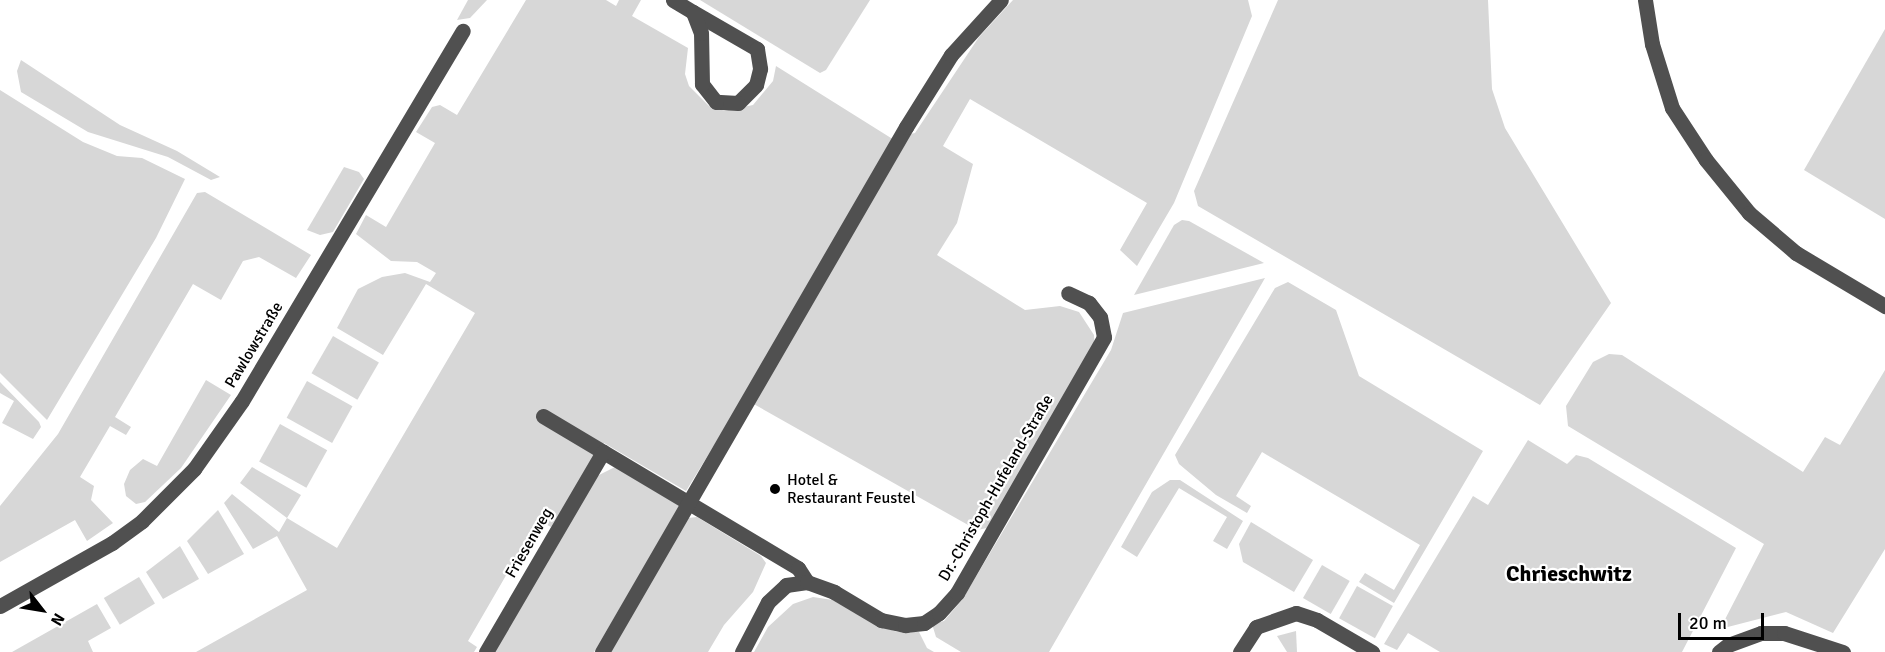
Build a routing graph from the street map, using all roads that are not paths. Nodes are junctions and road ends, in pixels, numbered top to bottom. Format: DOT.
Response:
graph roads {
  1 [pos="673,0"];
  2 [pos="1001,0"];
  3 [pos="1645,0"];
  4 [pos="693,12"];
  5 [pos="463,31"];
  6 [pos="1068,293"];
  7 [pos="1885,306"];
  8 [pos="543,416"];
  9 [pos="603,452"];
  10 [pos="688,502"];
  11 [pos="807,582"];
  12 [pos="0,606"];
  13 [pos="486,652"];
  14 [pos="602,652"];
  15 [pos="742,652"];
  16 [pos="1240,652"];
  17 [pos="1372,652"];
  18 [pos="1719,652"];
  19 [pos="1843,652"];
  1 -- 4 [label="street"];
  2 -- 10 [label="street"];
  3 -- 7 [label="street"];
  4 -- 4 [label="street"];
  5 -- 12 [label="street, Pawlowstraße"];
  6 -- 11 [label="street, Dr.-Christoph-Hufeland-Straße"];
  8 -- 9 [label="street, Dr.-Christoph-Hufeland-Straße"];
  9 -- 10 [label="street, Dr.-Christoph-Hufeland-Straße"];
  9 -- 13 [label="street, Friesenweg"];
  10 -- 11 [label="street, Dr.-Christoph-Hufeland-Straße"];
  10 -- 14 [label="street"];
  11 -- 15 [label="street"];
  16 -- 17 [label="street"];
  18 -- 19 [label="street"];
}
